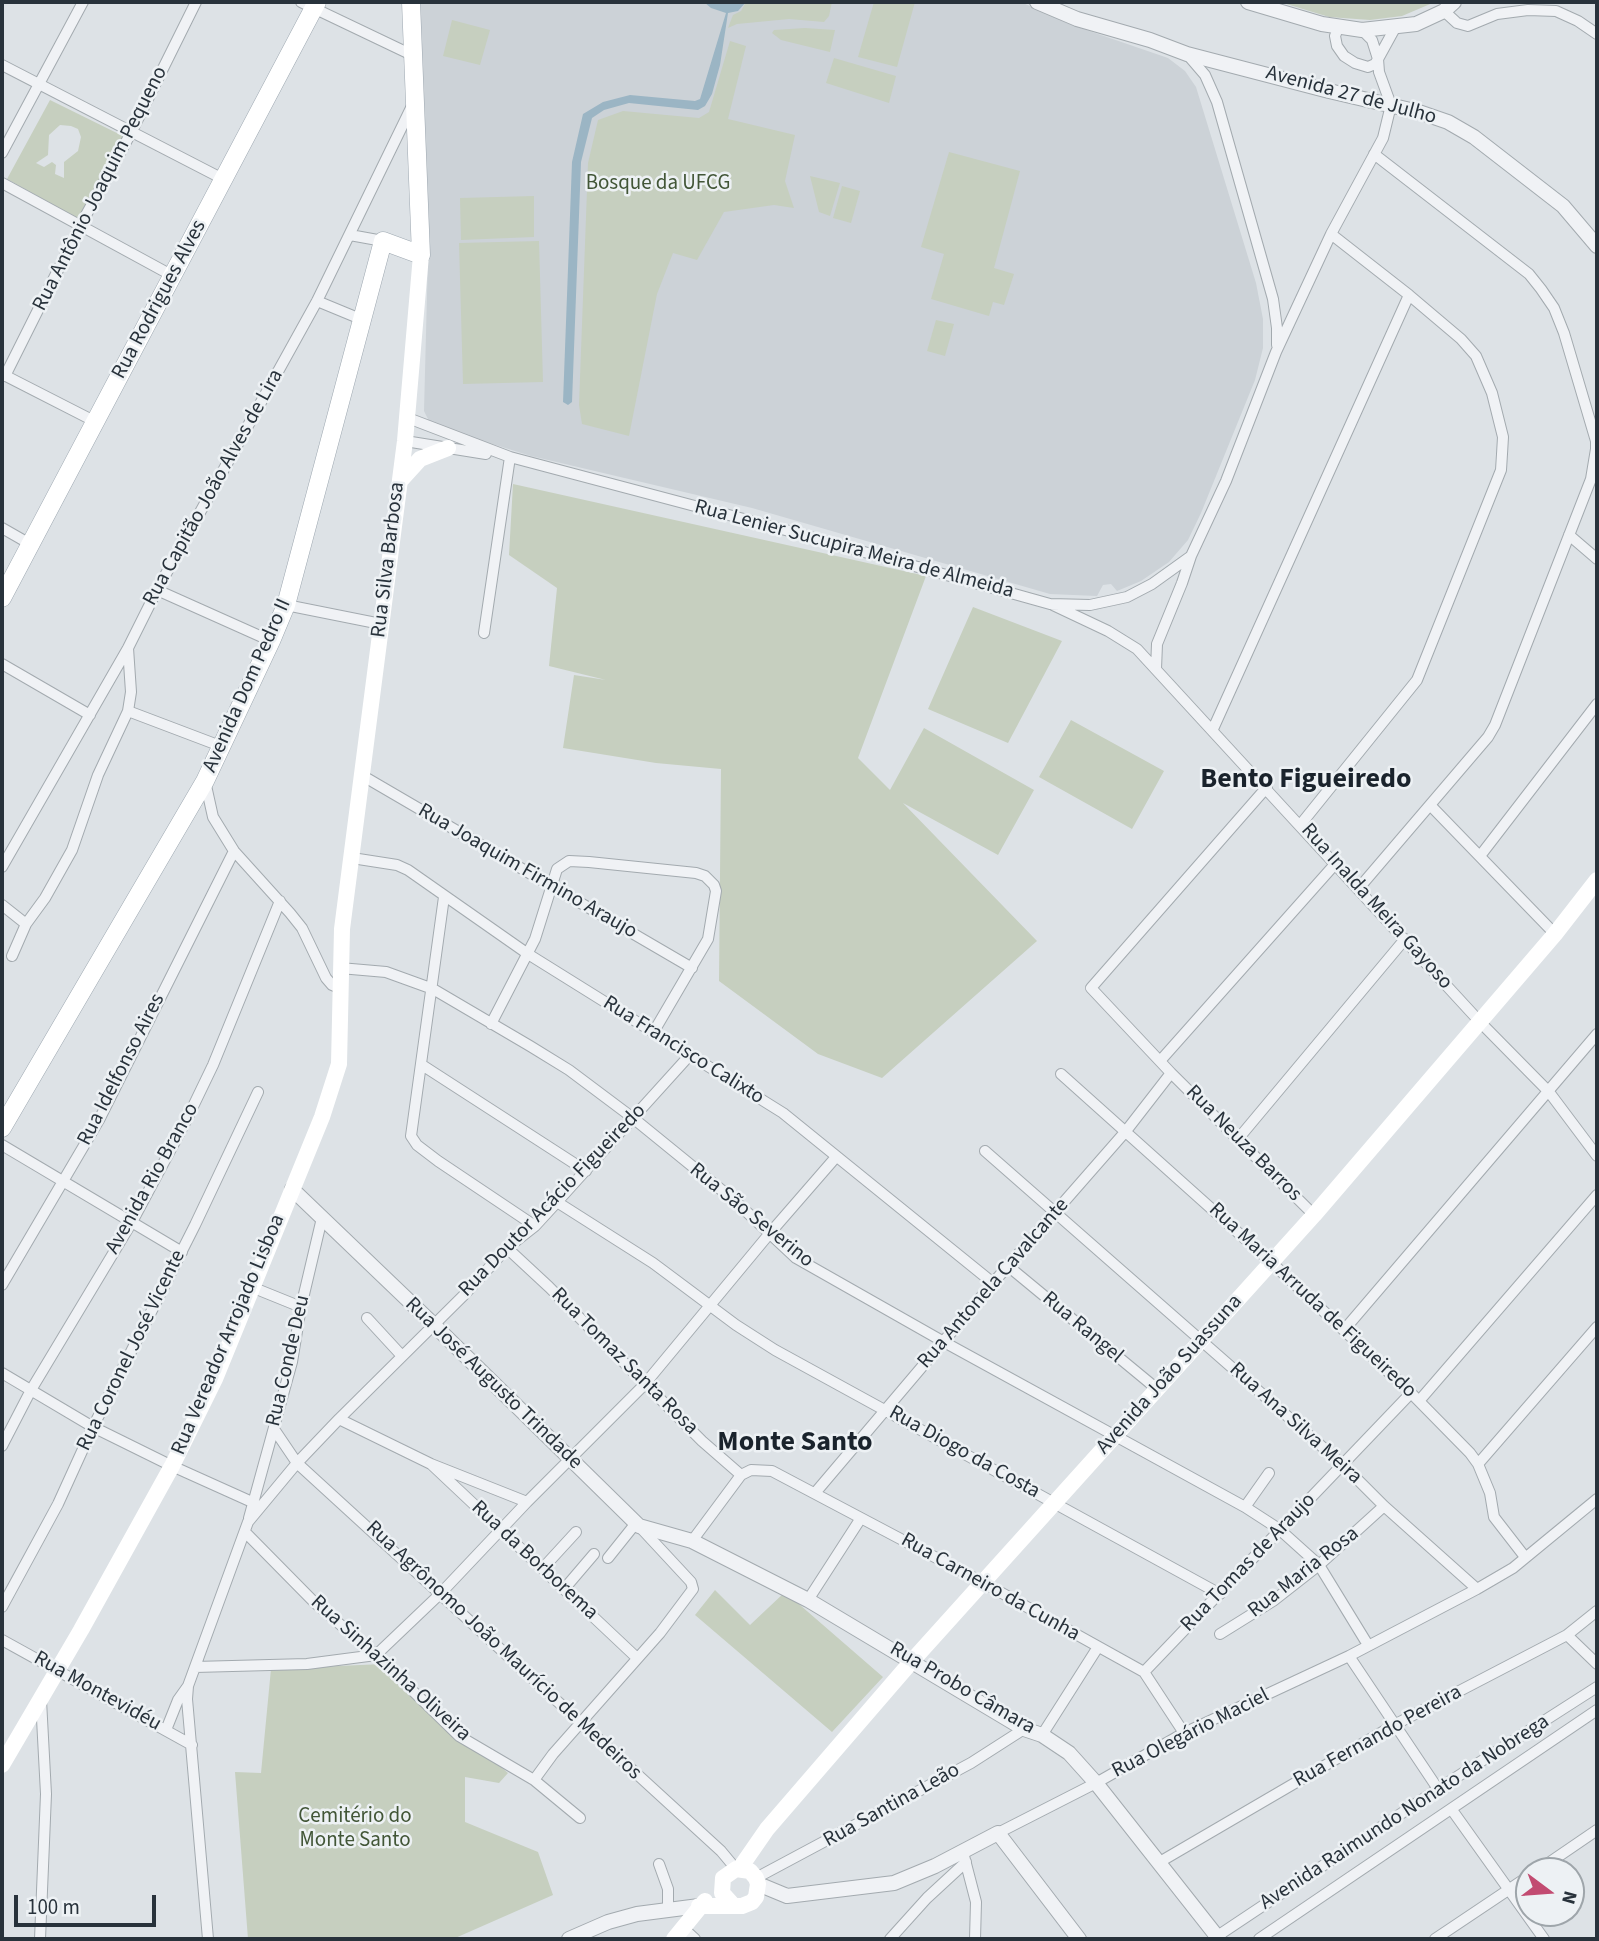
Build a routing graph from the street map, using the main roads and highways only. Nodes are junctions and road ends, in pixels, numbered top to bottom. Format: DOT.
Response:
graph roads {
  1 [pos="411,2"];
  2 [pos="311,4"];
  3 [pos="421,255"];
  4 [pos="448,447"];
  5 [pos="400,481"];
  6 [pos="2,598"];
  7 [pos="1597,880"];
  8 [pos="339,1064"];
  9 [pos="2,1128"];
  10 [pos="2,1765"];
  11 [pos="738,1869"];
  12 [pos="721,1888"];
  13 [pos="732,1905"];
  14 [pos="699,1906"];
  15 [pos="684,1936"];
  1 -- 3 [label="main road, Rua Silva Barbosa"];
  2 -- 6 [label="main road, Rua Rodrigues Alves"];
  3 -- 5 [label="main road, Rua Silva Barbosa"];
  3 -- 9 [label="main road, Avenida Dom Pedro II"];
  4 -- 5 [label="main road"];
  5 -- 8 [label="main road, Rua Silva Barbosa"];
  7 -- 11 [label="main road, Avenida João Suassuna"];
  8 -- 10 [label="main road, Rua Vereador Arrojado Lisboa"];
  11 -- 12 [label="main road"];
  11 -- 13 [label="main road"];
  12 -- 13 [label="main road"];
  12 -- 14 [label="main road"];
  13 -- 14 [label="main road"];
  14 -- 15 [label="main road"];
}
